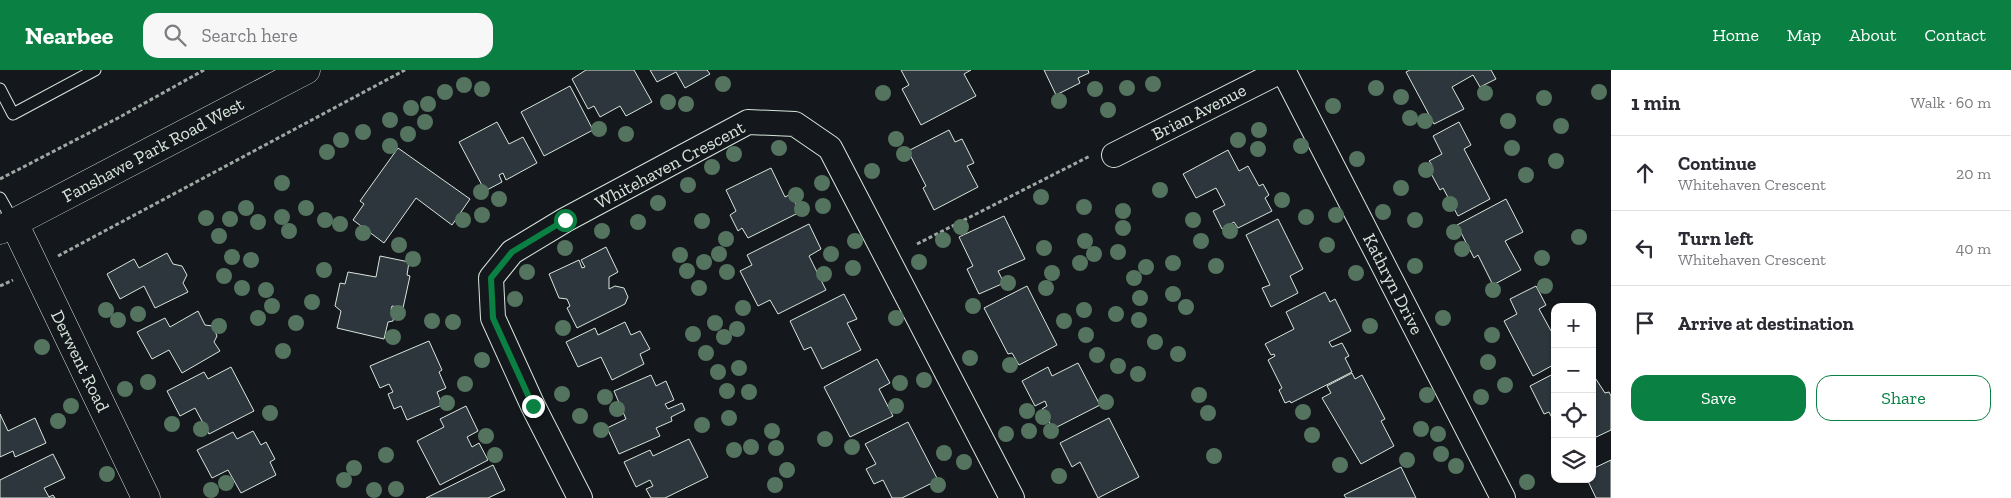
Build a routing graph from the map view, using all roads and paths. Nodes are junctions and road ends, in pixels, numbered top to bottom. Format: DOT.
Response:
graph roads {
  1 [pos="95,70"];
  2 [pos="204,70"];
  3 [pos="306,70"];
  4 [pos="405,70"];
  5 [pos="1283,70"];
  6 [pos="0,89"];
  7 [pos="1114,155"];
  8 [pos="0,179"];
  9 [pos="0,198"];
  10 [pos="7,227"];
  11 [pos="917,244"];
  12 [pos="76,247"];
  13 [pos="146,498"];
  14 [pos="580,498"];
  15 [pos="1012,498"];
  16 [pos="1503,498"];
  1 -- 6 [label="lane"];
  2 -- 8 [label="path"];
  3 -- 10 [label="main road, Fanshawe Park Road West"];
  4 -- 12 [label="path"];
  5 -- 7 [label="street, Brian Avenue"];
  5 -- 16 [label="street, Kathryn Drive"];
  7 -- 11 [label="path"];
  9 -- 10 [label="lane"];
  10 -- 13 [label="main road, Derwent Road"];
  14 -- 15 [label="street, Whitehaven Crescent"];
}
